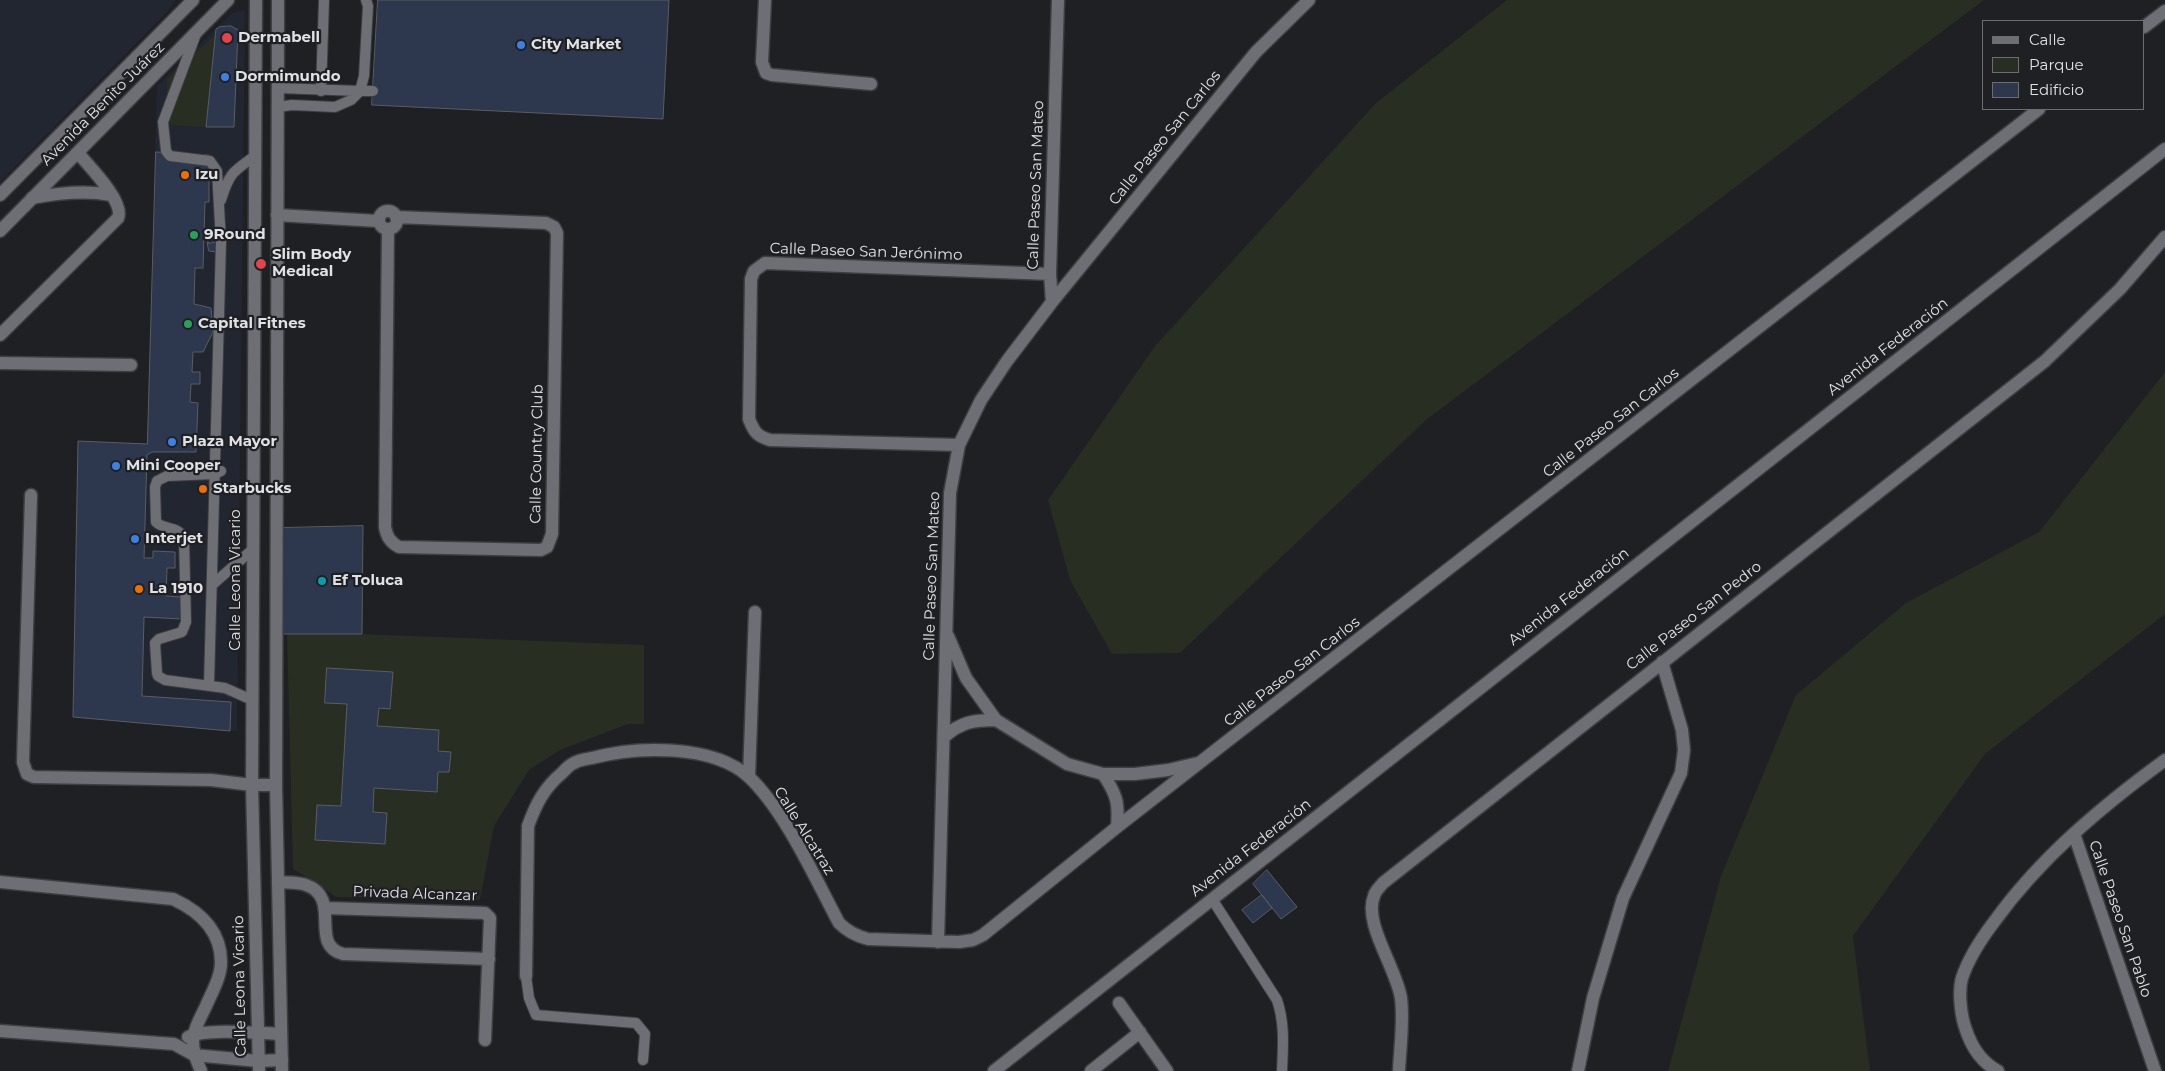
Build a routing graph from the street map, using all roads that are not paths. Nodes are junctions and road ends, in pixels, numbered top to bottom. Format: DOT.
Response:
graph roads {
  1 [pos="193,0"];
  2 [pos="228,0"];
  3 [pos="256,0"];
  4 [pos="278,0"];
  5 [pos="324,0"];
  6 [pos="366,0"];
  7 [pos="765,0"];
  8 [pos="1058,0"];
  9 [pos="1309,0"];
  10 [pos="2165,11"];
  11 [pos="2145,26"];
  12 [pos="196,33"];
  13 [pos="870,84"];
  14 [pos="278,88"];
  15 [pos="321,91"];
  16 [pos="360,91"];
  17 [pos="373,91"];
  18 [pos="278,107"];
  19 [pos="2039,110"];
  20 [pos="2165,149"];
  21 [pos="78,153"];
  22 [pos="255,156"];
  23 [pos="110,195"];
  24 [pos="0,196"];
  25 [pos="32,198"];
  26 [pos="218,208"];
  27 [pos="277,215"];
  28 [pos="383,225"];
  29 [pos="0,231"];
  30 [pos="2165,237"];
  31 [pos="1050,274"];
  32 [pos="1052,302"];
  33 [pos="0,335"];
  34 [pos="0,363"];
  35 [pos="131,365"];
  36 [pos="223,422"];
  37 [pos="960,445"];
  38 [pos="254,464"];
  39 [pos="276,464"];
  40 [pos="216,474"];
  41 [pos="30,495"];
  42 [pos="252,550"];
  43 [pos="212,585"];
  44 [pos="754,612"];
  45 [pos="946,632"];
  46 [pos="1662,662"];
  47 [pos="209,684"];
  48 [pos="252,700"];
  49 [pos="996,720"];
  50 [pos="944,737"];
  51 [pos="2165,760"];
  52 [pos="1203,762"];
  53 [pos="1103,774"];
  54 [pos="749,777"];
  55 [pos="252,785"];
  56 [pos="276,785"];
  57 [pos="1117,827"];
  58 [pos="2074,834"];
  59 [pos="0,882"];
  60 [pos="278,882"];
  61 [pos="1212,899"];
  62 [pos="326,908"];
  63 [pos="983,935"];
  64 [pos="938,942"];
  65 [pos="489,960"];
  66 [pos="526,976"];
  67 [pos="1119,1003"];
  68 [pos="0,1031"];
  69 [pos="1140,1032"];
  70 [pos="258,1033"];
  71 [pos="194,1034"];
  72 [pos="281,1034"];
  73 [pos="485,1040"];
  74 [pos="174,1044"];
  75 [pos="194,1055"];
  76 [pos="643,1060"];
  77 [pos="259,1066"];
  78 [pos="282,1066"];
  79 [pos="201,1071"];
  80 [pos="994,1071"];
  81 [pos="1091,1071"];
  82 [pos="1167,1071"];
  83 [pos="1282,1071"];
  84 [pos="1399,1071"];
  85 [pos="1578,1071"];
  86 [pos="1998,1071"];
  87 [pos="2155,1071"];
  1 -- 24 [label="street, Avenida Benito Juárez"];
  2 -- 12 [label="street, Avenida Benito Juárez"];
  3 -- 22 [label="street, Calle Leona Vicario"];
  4 -- 14 [label="street"];
  5 -- 15 [label="lane"];
  6 -- 16 [label="lane"];
  7 -- 13 [label="street"];
  8 -- 31 [label="street, Calle Paseo San Mateo"];
  9 -- 32 [label="street, Calle Paseo San Carlos"];
  10 -- 11 [label="street"];
  12 -- 21 [label="street, Avenida Benito Juárez"];
  12 -- 26 [label="lane"];
  14 -- 15 [label="lane"];
  14 -- 18 [label="street"];
  15 -- 16 [label="lane"];
  16 -- 17 [label="lane"];
  16 -- 18 [label="lane"];
  18 -- 27 [label="street"];
  19 -- 52 [label="street, Calle Paseo San Carlos"];
  20 -- 61 [label="street, Avenida Federación"];
  21 -- 23 [label="street"];
  21 -- 25 [label="street, Avenida Benito Juárez"];
  22 -- 26 [label="lane"];
  22 -- 38 [label="street, Calle Leona Vicario"];
  23 -- 25 [label="street"];
  23 -- 33 [label="street"];
  25 -- 29 [label="street, Avenida Benito Juárez"];
  26 -- 40 [label="lane"];
  27 -- 28 [label="street"];
  27 -- 39 [label="street"];
  28 -- 28 [label="street, Calle Country Club"];
  30 -- 46 [label="street, Calle Paseo San Pedro"];
  31 -- 32 [label="street, Calle Paseo San Mateo"];
  31 -- 37 [label="street, Calle Paseo San Jerónimo"];
  32 -- 37 [label="street, Calle Paseo San Mateo"];
  34 -- 35 [label="street"];
  36 -- 40 [label="lane"];
  37 -- 45 [label="street, Calle Paseo San Mateo"];
  38 -- 39 [label="street"];
  38 -- 42 [label="street, Calle Leona Vicario"];
  39 -- 56 [label="street"];
  40 -- 43 [label="lane"];
  40 -- 47 [label="lane"];
  41 -- 55 [label="street"];
  42 -- 43 [label="lane"];
  42 -- 48 [label="street, Calle Leona Vicario"];
  43 -- 47 [label="lane"];
  44 -- 54 [label="street"];
  45 -- 49 [label="street, Calle Paseo San Carlos"];
  45 -- 50 [label="street, Calle Paseo San Mateo"];
  46 -- 84 [label="street, Calle Paseo San Pedro"];
  46 -- 85 [label="street"];
  47 -- 48 [label="lane"];
  48 -- 55 [label="street, Calle Leona Vicario"];
  49 -- 50 [label="street"];
  49 -- 53 [label="street, Calle Paseo San Carlos"];
  50 -- 64 [label="street, Calle Paseo San Mateo"];
  51 -- 58 [label="street"];
  52 -- 53 [label="street, Calle Paseo San Carlos"];
  52 -- 57 [label="street, Calle Paseo San Carlos"];
  53 -- 57 [label="street"];
  54 -- 64 [label="street, Calle Alcatraz"];
  54 -- 66 [label="street, Calle Alcatraz"];
  55 -- 56 [label="street"];
  55 -- 70 [label="street, Calle Leona Vicario"];
  56 -- 60 [label="street"];
  57 -- 63 [label="street, Calle Paseo San Carlos"];
  58 -- 86 [label="street"];
  58 -- 87 [label="street, Calle Paseo San Pablo"];
  59 -- 71 [label="street"];
  60 -- 62 [label="street"];
  60 -- 72 [label="street"];
  61 -- 80 [label="street, Avenida Federación"];
  61 -- 83 [label="lane"];
  62 -- 65 [label="street"];
  62 -- 65 [label="street, Privada Alcanzar"];
  63 -- 64 [label="street, Calle Alcatraz"];
  65 -- 73 [label="street, Privada Alcanzar"];
  66 -- 76 [label="lane"];
  67 -- 69 [label="street"];
  68 -- 74 [label="street"];
  69 -- 81 [label="street"];
  69 -- 82 [label="street"];
  70 -- 71 [label="street"];
  70 -- 72 [label="street"];
  70 -- 77 [label="street, Calle Leona Vicario"];
  71 -- 74 [label="street"];
  71 -- 75 [label="street"];
  72 -- 78 [label="street"];
  74 -- 75 [label="street"];
  75 -- 77 [label="street"];
  75 -- 79 [label="street"];
  77 -- 78 [label="street"];
}
